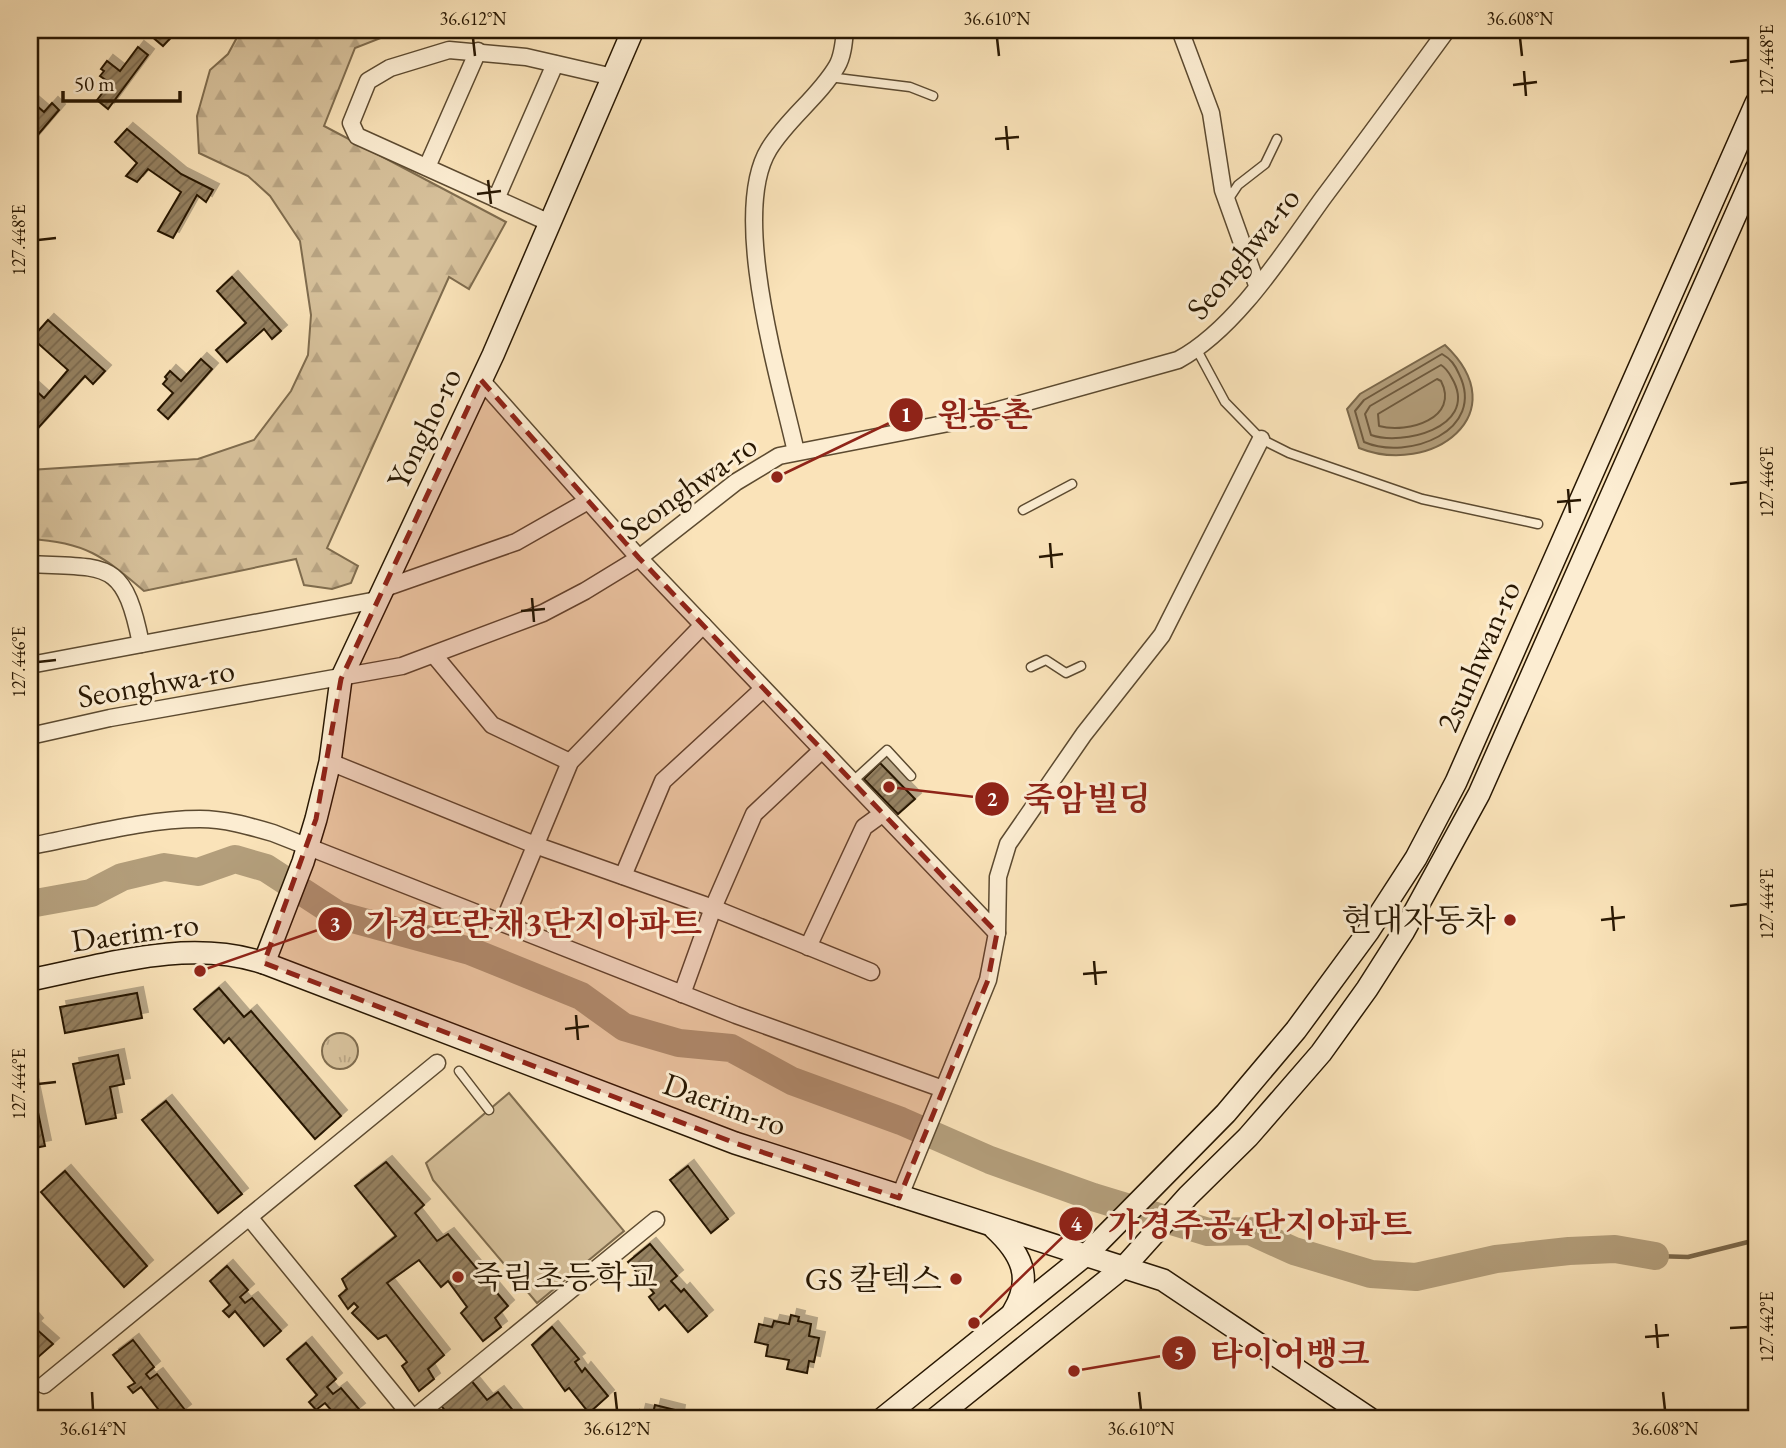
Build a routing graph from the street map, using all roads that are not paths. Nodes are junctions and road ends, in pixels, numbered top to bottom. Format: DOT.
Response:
graph roads {
  1 [pos="633,30"];
  2 [pos="845,30"];
  3 [pos="1180,30"];
  4 [pos="1447,30"];
  5 [pos="478,51"];
  6 [pos="555,64"];
  7 [pos="613,77"];
  8 [pos="829,77"];
  9 [pos="933,96"];
  10 [pos="1756,103"];
  11 [pos="1277,139"];
  12 [pos="428,167"];
  13 [pos="1756,169"];
  14 [pos="496,199"];
  15 [pos="1227,203"];
  16 [pos="550,223"];
  17 [pos="1257,285"];
  18 [pos="1197,350"];
  19 [pos="481,380"];
  20 [pos="1261,439"];
  21 [pos="796,452"];
  22 [pos="1072,484"];
  23 [pos="588,501"];
  24 [pos="1023,510"];
  25 [pos="1538,524"];
  26 [pos="639,558"];
  27 [pos="30,564"];
  28 [pos="379,595"];
  29 [pos="702,625"];
  30 [pos="141,644"];
  31 [pos="434,655"];
  32 [pos="30,665"];
  33 [pos="1081,666"];
  34 [pos="1031,667"];
  35 [pos="341,679"];
  36 [pos="764,689"];
  37 [pos="30,736"];
  38 [pos="822,750"];
  39 [pos="330,762"];
  40 [pos="570,762"];
  41 [pos="911,776"];
  42 [pos="852,782"];
  43 [pos="882,814"];
  44 [pos="535,845"];
  45 [pos="30,846"];
  46 [pos="305,854"];
  47 [pos="624,876"];
  48 [pos="713,908"];
  49 [pos="504,921"];
  50 [pos="997,933"];
  51 [pos="808,947"];
  52 [pos="264,963"];
  53 [pos="871,972"];
  54 [pos="30,981"];
  55 [pos="682,994"];
  56 [pos="437,1063"];
  57 [pos="459,1071"];
  58 [pos="943,1089"];
  59 [pos="489,1110"];
  60 [pos="899,1198"];
  61 [pos="249,1217"];
  62 [pos="656,1220"];
  63 [pos="990,1224"];
  64 [pos="1087,1254"];
  65 [pos="1126,1265"];
  66 [pos="1011,1316"];
  67 [pos="44,1385"];
  68 [pos="413,1418"];
  69 [pos="883,1418"];
  70 [pos="936,1418"];
  71 [pos="1369,1418"];
  1 -- 7 [label="street, Yongho-ro"];
  2 -- 8 [label="street"];
  3 -- 15 [label="street"];
  4 -- 17 [label="street, Seonghwa-ro"];
  5 -- 6 [label="street"];
  5 -- 12 [label="street"];
  5 -- 12 [label="street"];
  6 -- 7 [label="street"];
  6 -- 14 [label="street"];
  7 -- 16 [label="street, Yongho-ro"];
  8 -- 9 [label="lane"];
  8 -- 21 [label="street"];
  10 -- 64 [label="street, 2sunhwan-ro"];
  11 -- 15 [label="lane"];
  12 -- 14 [label="street"];
  13 -- 65 [label="street, 2sunhwan-ro"];
  14 -- 16 [label="street"];
  15 -- 17 [label="street"];
  16 -- 19 [label="street, Yongho-ro"];
  17 -- 18 [label="street, Seonghwa-ro"];
  18 -- 20 [label="lane"];
  18 -- 21 [label="street, Seonghwa-ro"];
  19 -- 23 [label="street"];
  19 -- 28 [label="street, Yongho-ro"];
  20 -- 25 [label="lane"];
  20 -- 50 [label="street"];
  21 -- 26 [label="street, Seonghwa-ro"];
  22 -- 24 [label="lane"];
  23 -- 26 [label="street"];
  23 -- 28 [label="street"];
  26 -- 29 [label="street"];
  26 -- 31 [label="street, Seonghwa-ro"];
  27 -- 30 [label="street"];
  28 -- 30 [label="street"];
  28 -- 35 [label="street, Yongho-ro"];
  29 -- 36 [label="street"];
  29 -- 40 [label="street"];
  30 -- 32 [label="street"];
  31 -- 35 [label="street, Seonghwa-ro"];
  31 -- 40 [label="street"];
  33 -- 34 [label="lane"];
  35 -- 37 [label="street, Seonghwa-ro"];
  35 -- 39 [label="street, Yongho-ro"];
  36 -- 38 [label="street"];
  36 -- 47 [label="street"];
  38 -- 42 [label="street"];
  38 -- 48 [label="street"];
  39 -- 44 [label="street"];
  39 -- 46 [label="street, Yongho-ro"];
  40 -- 44 [label="street"];
  41 -- 42 [label="lane"];
  42 -- 43 [label="street"];
  43 -- 50 [label="street"];
  43 -- 51 [label="street"];
  44 -- 47 [label="street"];
  44 -- 49 [label="street"];
  45 -- 46 [label="street"];
  46 -- 52 [label="street, Yongho-ro"];
  46 -- 55 [label="street"];
  47 -- 48 [label="street"];
  48 -- 51 [label="street"];
  48 -- 55 [label="street"];
  50 -- 58 [label="street"];
  51 -- 53 [label="street"];
  52 -- 54 [label="street, Daerim-ro"];
  52 -- 60 [label="street, Daerim-ro"];
  55 -- 58 [label="street"];
  56 -- 61 [label="street"];
  57 -- 59 [label="lane"];
  58 -- 60 [label="street"];
  60 -- 63 [label="street, Daerim-ro"];
  61 -- 67 [label="street"];
  61 -- 68 [label="street"];
  62 -- 68 [label="street"];
  63 -- 64 [label="street, Daerim-ro"];
  63 -- 66 [label="street"];
  64 -- 65 [label="street, Daerim-ro"];
  64 -- 66 [label="street"];
  65 -- 70 [label="street"];
  65 -- 71 [label="street, Daerim-ro"];
  66 -- 69 [label="street"];
}
